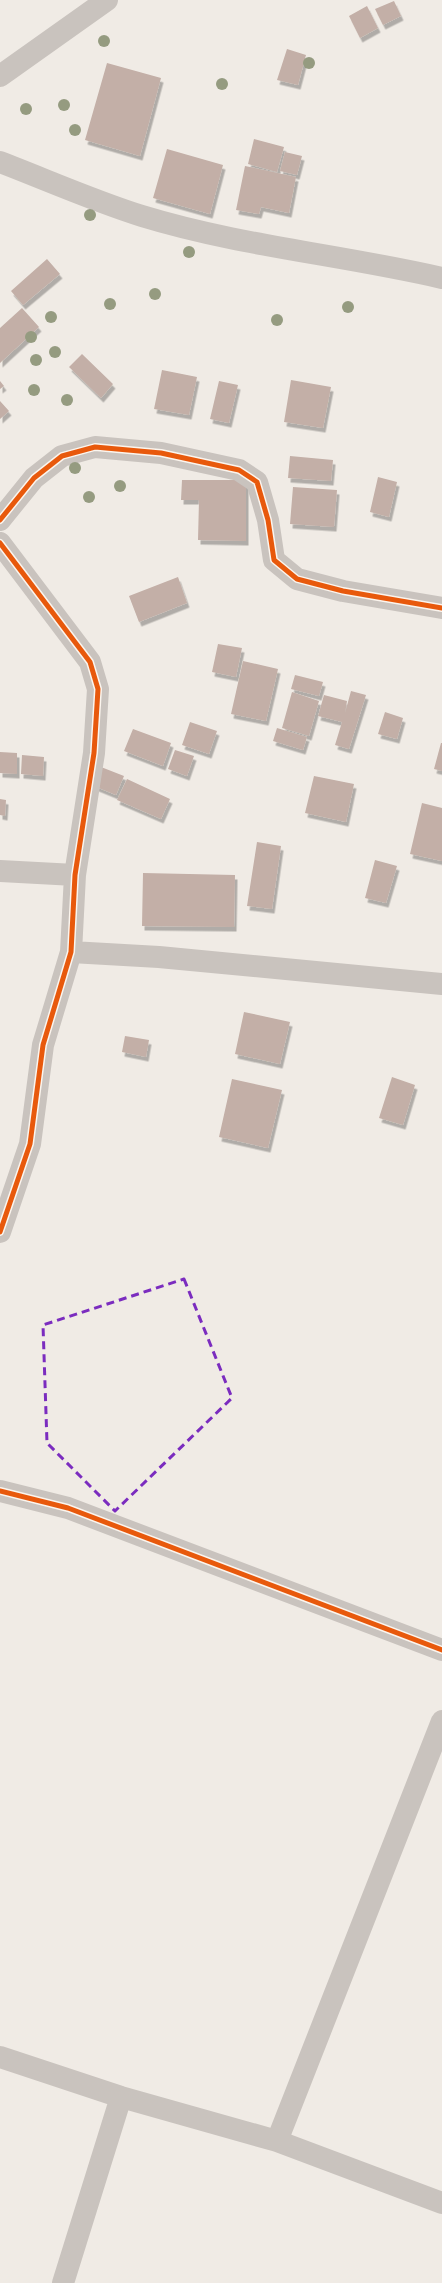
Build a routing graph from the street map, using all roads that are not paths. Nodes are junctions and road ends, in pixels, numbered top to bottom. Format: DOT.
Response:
graph roads {
  1 [pos="107,0"];
  2 [pos="0,76"];
  3 [pos="0,162"];
  4 [pos="442,278"];
  5 [pos="0,520"];
  6 [pos="0,543"];
  7 [pos="442,608"];
  8 [pos="0,871"];
  9 [pos="75,875"];
  10 [pos="71,952"];
  11 [pos="442,984"];
  12 [pos="4,1208"];
  13 [pos="0,1232"];
  14 [pos="0,1491"];
  15 [pos="442,1650"];
  16 [pos="442,1721"];
  17 [pos="0,2057"];
  18 [pos="122,2097"];
  19 [pos="277,2141"];
  20 [pos="442,2203"];
  21 [pos="63,2283"];
  1 -- 2 [label="street"];
  3 -- 4 [label="street"];
  5 -- 7 [label="street"];
  6 -- 9 [label="street"];
  8 -- 9 [label="street"];
  9 -- 10 [label="street"];
  10 -- 11 [label="street"];
  10 -- 12 [label="street"];
  12 -- 13 [label="street"];
  14 -- 15 [label="street"];
  16 -- 19 [label="street"];
  17 -- 18 [label="street"];
  18 -- 19 [label="street"];
  18 -- 21 [label="street"];
  19 -- 20 [label="street"];
}
